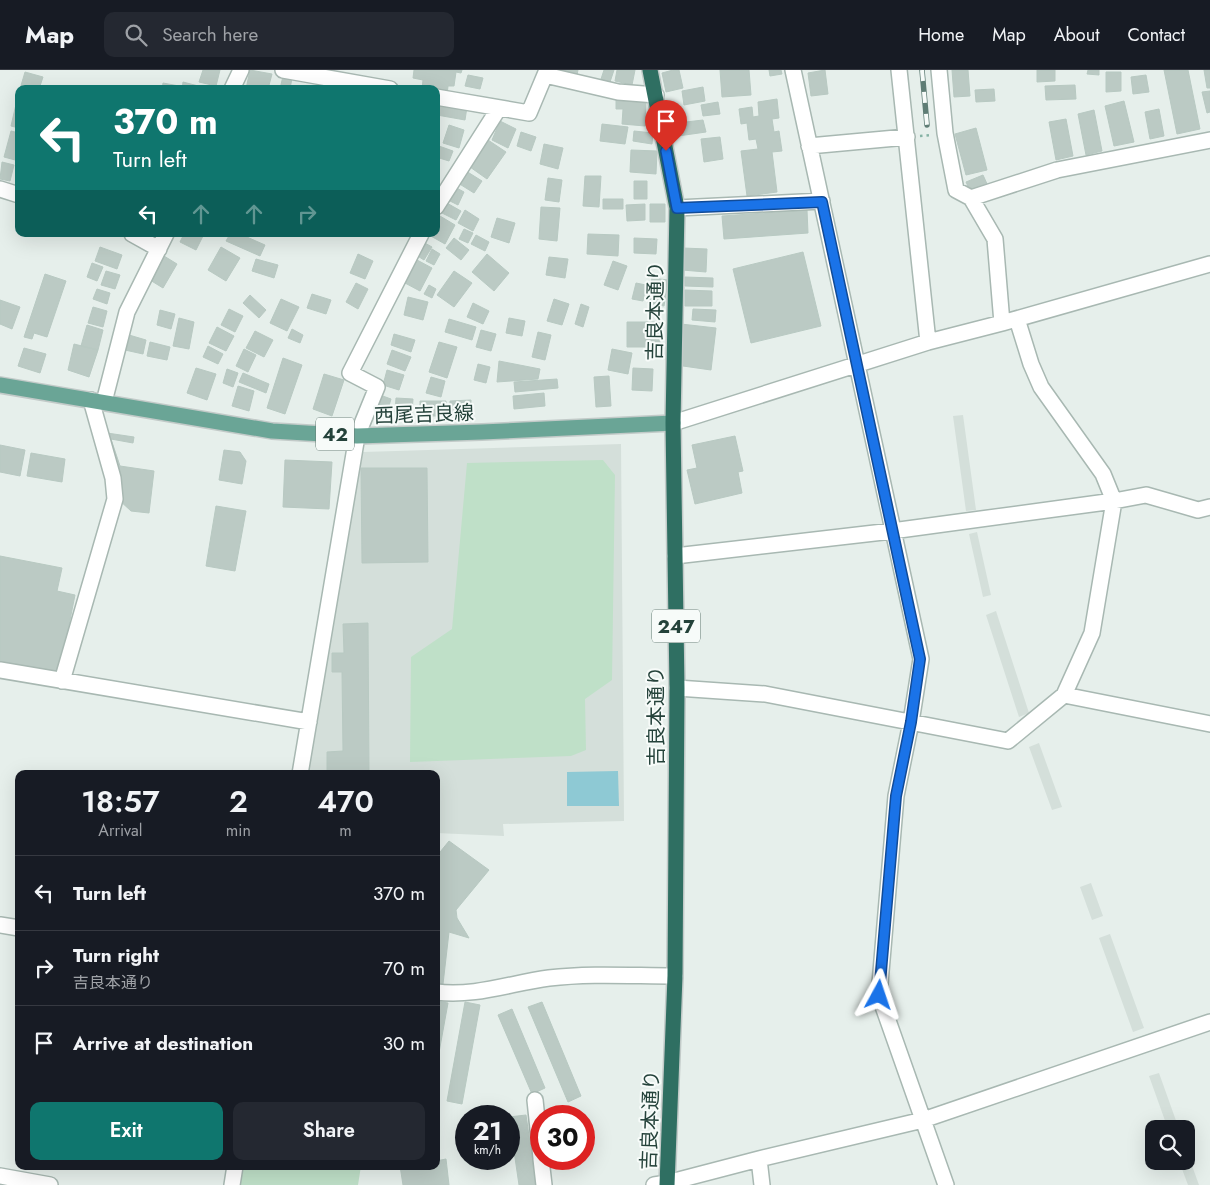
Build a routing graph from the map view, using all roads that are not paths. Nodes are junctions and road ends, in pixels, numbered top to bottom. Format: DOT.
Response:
graph roads {
  1 [pos="241,70"];
  2 [pos="283,70"];
  3 [pos="650,70"];
  4 [pos="793,70"];
  5 [pos="900,70"];
  6 [pos="939,70"];
  7 [pos="546,73"];
  8 [pos="234,85"];
  9 [pos="367,85"];
  10 [pos="656,95"];
  11 [pos="440,99"];
  12 [pos="499,108"];
  13 [pos="906,137"];
  14 [pos="1210,140"];
  15 [pos="809,146"];
  16 [pos="0,189"];
  17 [pos="15,194"];
  18 [pos="971,198"];
  19 [pos="440,201"];
  20 [pos="822,202"];
  21 [pos="677,208"];
  22 [pos="137,237"];
  23 [pos="165,237"];
  24 [pos="419,237"];
  25 [pos="159,249"];
  26 [pos="1210,264"];
  27 [pos="1017,319"];
  28 [pos="1002,324"];
  29 [pos="928,342"];
  30 [pos="856,364"];
  31 [pos="0,385"];
  32 [pos="98,401"];
  33 [pos="674,423"];
  34 [pos="357,436"];
  35 [pos="1114,501"];
  36 [pos="1210,507"];
  37 [pos="892,531"];
  38 [pos="675,556"];
  39 [pos="0,670"];
  40 [pos="62,680"];
  41 [pos="677,688"];
  42 [pos="1064,695"];
  43 [pos="309,722"];
  44 [pos="911,722"];
  45 [pos="1210,724"];
  46 [pos="301,770"];
  47 [pos="0,925"];
  48 [pos="15,927"];
  49 [pos="675,976"];
  50 [pos="440,993"];
  51 [pos="1210,1022"];
  52 [pos="535,1100"];
  53 [pos="536,1105"];
  54 [pos="923,1120"];
  55 [pos="758,1159"];
  56 [pos="234,1170"];
  57 [pos="542,1170"];
  58 [pos="0,1176"];
  59 [pos="663,1184"];
  60 [pos="50,1185"];
  61 [pos="232,1185"];
  62 [pos="544,1185"];
  63 [pos="762,1185"];
  64 [pos="946,1185"];
  1 -- 8 [label="street"];
  2 -- 9 [label="street"];
  3 -- 10 [label="highway, 吉良本通り / 247"];
  4 -- 15 [label="street"];
  5 -- 13 [label="street"];
  6 -- 18 [label="street"];
  7 -- 10 [label="street"];
  7 -- 12 [label="street"];
  10 -- 21 [label="highway, 吉良本通り / 247"];
  11 -- 12 [label="street"];
  12 -- 19 [label="street"];
  13 -- 15 [label="street"];
  13 -- 29 [label="street"];
  14 -- 18 [label="street"];
  15 -- 20 [label="street"];
  16 -- 17 [label="street"];
  18 -- 28 [label="street"];
  20 -- 21 [label="street"];
  20 -- 30 [label="street"];
  21 -- 33 [label="highway, 吉良本通り / 247"];
  22 -- 25 [label="street"];
  23 -- 25 [label="street"];
  24 -- 34 [label="street"];
  25 -- 32 [label="street"];
  26 -- 27 [label="street"];
  27 -- 28 [label="street"];
  27 -- 35 [label="street"];
  28 -- 29 [label="street"];
  29 -- 30 [label="street"];
  30 -- 33 [label="street"];
  30 -- 37 [label="street"];
  31 -- 32 [label="main road, 西尾吉良線 / 42"];
  32 -- 34 [label="main road, 西尾吉良線 / 42"];
  32 -- 40 [label="street"];
  33 -- 34 [label="main road, 西尾吉良線 / 42"];
  33 -- 38 [label="highway, 吉良本通り / 247"];
  34 -- 43 [label="street"];
  35 -- 36 [label="street"];
  35 -- 37 [label="street"];
  35 -- 42 [label="street"];
  37 -- 38 [label="street"];
  37 -- 44 [label="street"];
  38 -- 41 [label="highway, 吉良本通り / 247"];
  39 -- 40 [label="street"];
  40 -- 43 [label="street"];
  41 -- 44 [label="street"];
  41 -- 49 [label="highway, 吉良本通り / 247"];
  42 -- 44 [label="street"];
  42 -- 45 [label="street"];
  43 -- 46 [label="street"];
  44 -- 54 [label="street"];
  47 -- 48 [label="street"];
  49 -- 50 [label="street"];
  49 -- 59 [label="highway, 吉良本通り / 247"];
  51 -- 54 [label="street"];
  52 -- 53 [label="street"];
  54 -- 55 [label="street"];
  54 -- 64 [label="street"];
  55 -- 59 [label="street"];
  55 -- 63 [label="street"];
  56 -- 61 [label="street"];
  57 -- 62 [label="street"];
  58 -- 60 [label="street"];
}
